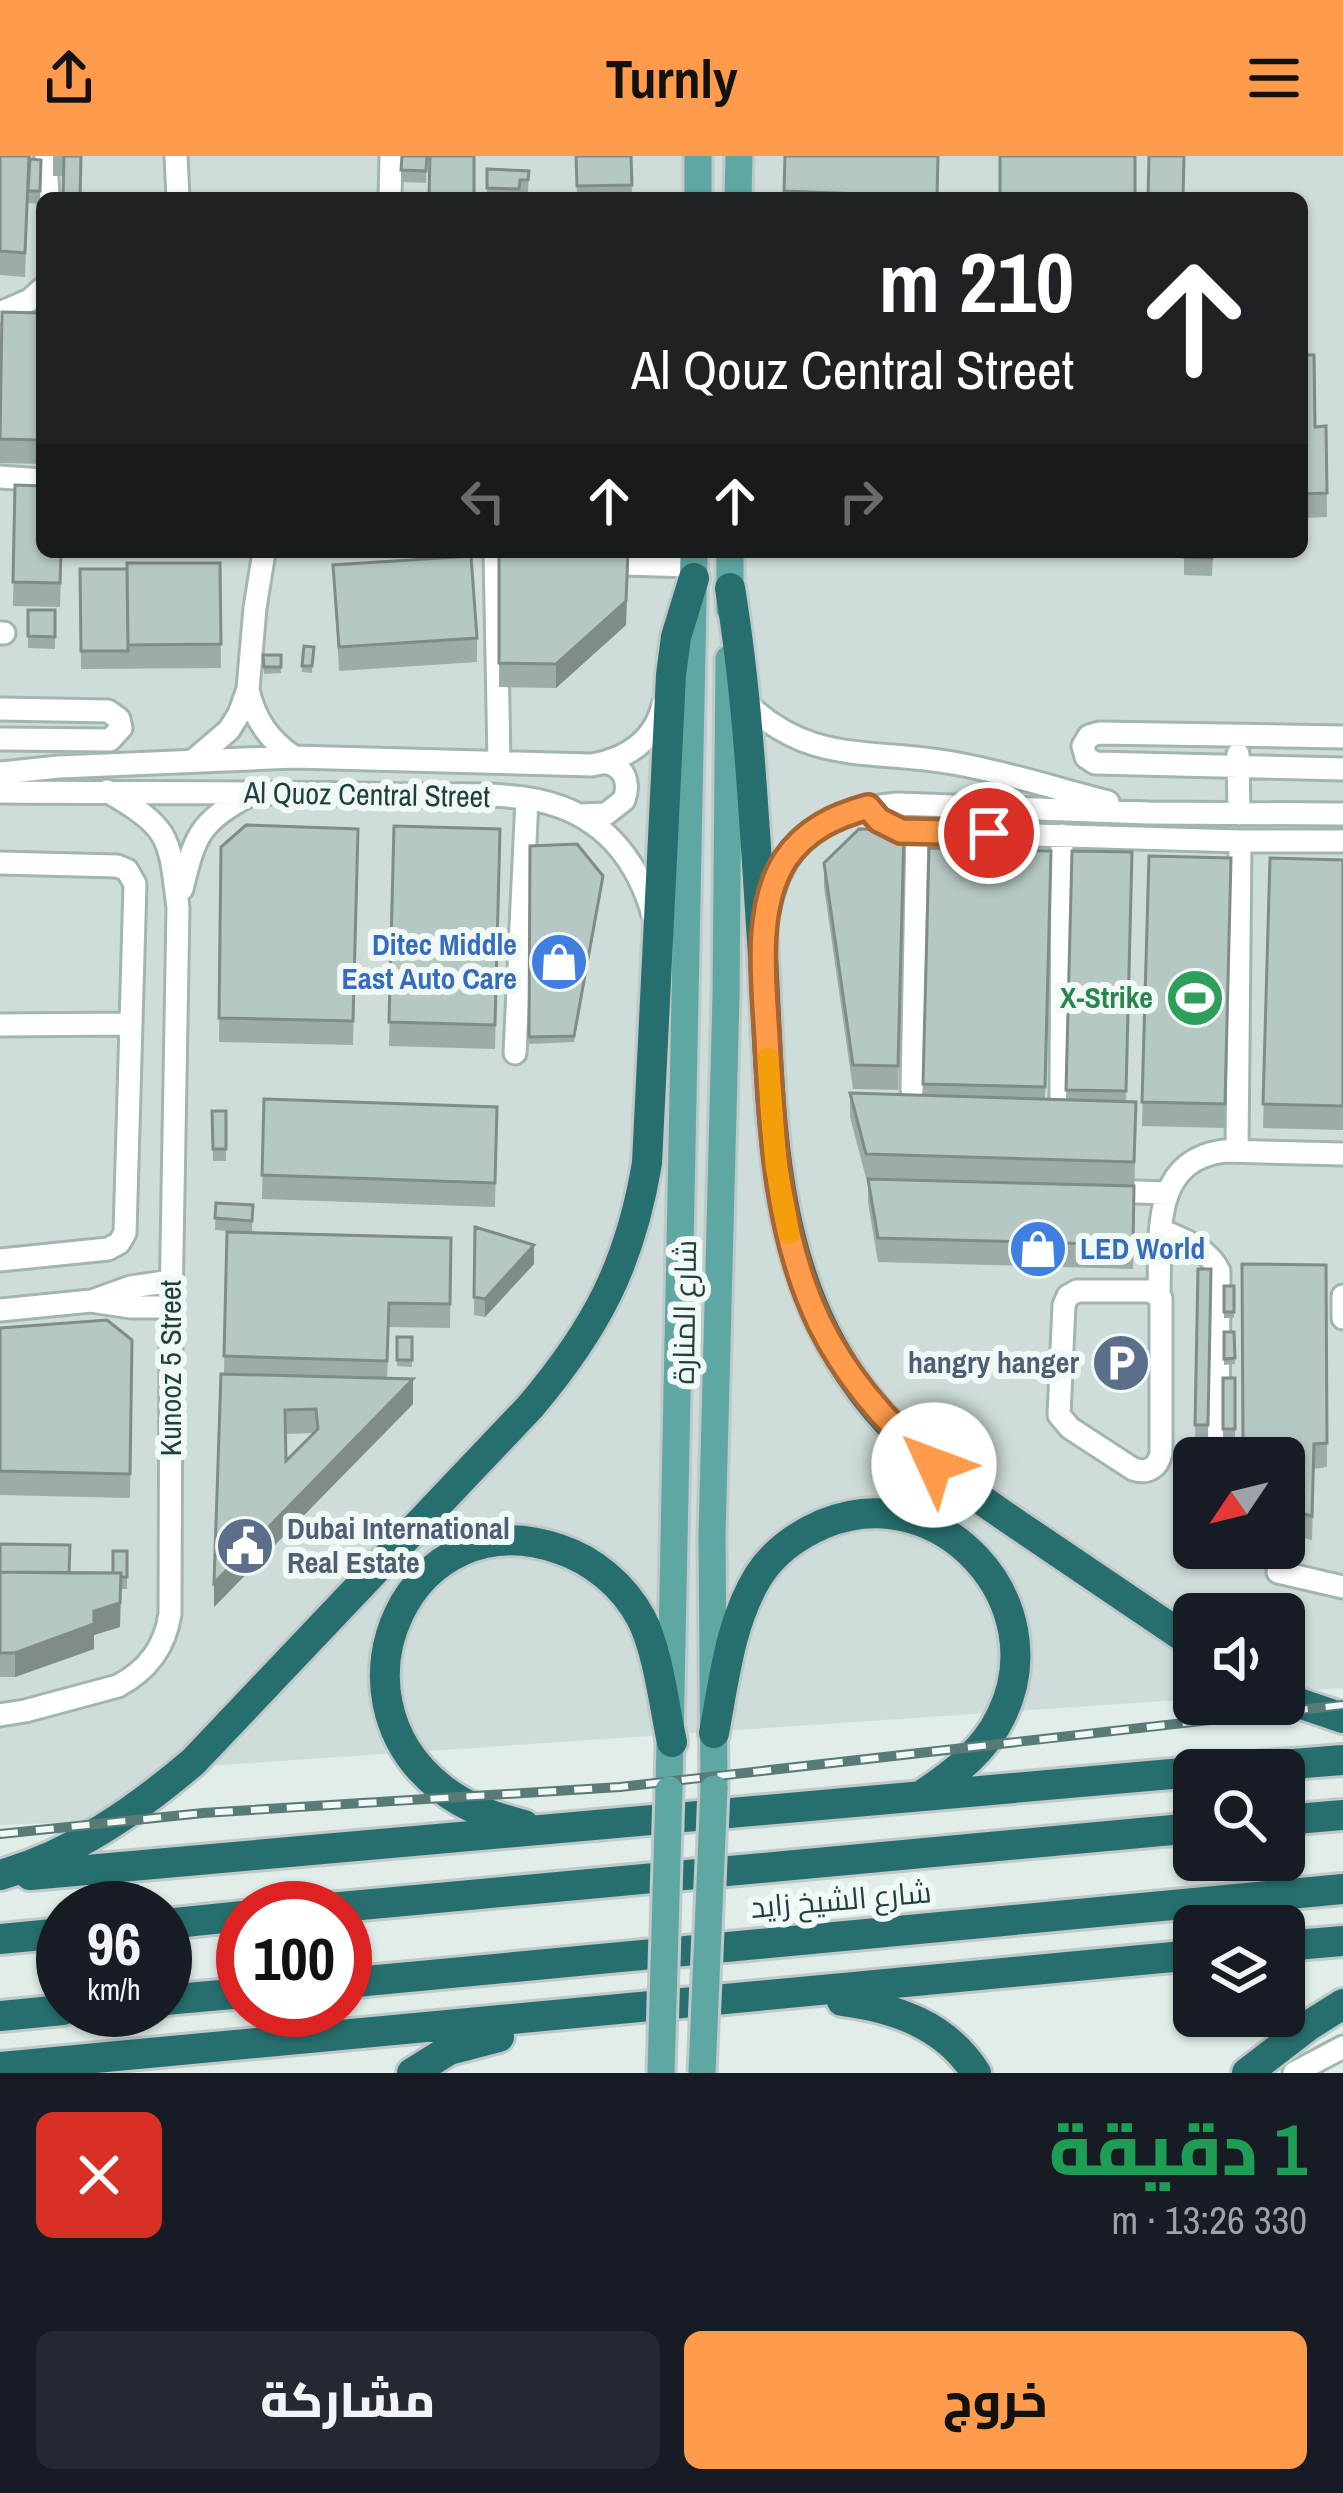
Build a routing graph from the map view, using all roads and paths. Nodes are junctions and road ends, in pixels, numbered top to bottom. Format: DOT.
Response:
graph roads {
  1 [pos="46,156"];
  2 [pos="176,156"];
  3 [pos="391,156"];
  4 [pos="698,156"];
  5 [pos="739,156"];
  6 [pos="48,192"];
  7 [pos="178,192"];
  8 [pos="390,192"];
  9 [pos="698,192"];
  10 [pos="738,192"];
  11 [pos="36,294"];
  12 [pos="0,313"];
  13 [pos="0,477"];
  14 [pos="36,480"];
  15 [pos="249,558"];
  16 [pos="263,558"];
  17 [pos="495,558"];
  18 [pos="572,558"];
  19 [pos="730,558"];
  20 [pos="694,565"];
  21 [pos="259,578"];
  22 [pos="730,588"];
  23 [pos="670,675"];
  24 [pos="248,689"];
  25 [pos="743,700"];
  26 [pos="0,710"];
  27 [pos="1238,735"];
  28 [pos="1343,737"];
  29 [pos="0,739"];
  30 [pos="294,757"];
  31 [pos="194,760"];
  32 [pos="499,761"];
  33 [pos="607,763"];
  34 [pos="1238,768"];
  35 [pos="1343,769"];
  36 [pos="0,773"];
  37 [pos="107,791"];
  38 [pos="0,792"];
  39 [pos="40,792"];
  40 [pos="256,792"];
  41 [pos="527,800"];
  42 [pos="868,807"];
  43 [pos="0,808"];
  44 [pos="1149,813"];
  45 [pos="1239,814"];
  46 [pos="1343,814"];
  47 [pos="580,815"];
  48 [pos="917,831"];
  49 [pos="1062,836"];
  50 [pos="1240,841"];
  51 [pos="1343,841"];
  52 [pos="0,863"];
  53 [pos="178,908"];
  54 [pos="657,939"];
  55 [pos="762,942"];
  56 [pos="131,1024"];
  57 [pos="0,1025"];
  58 [pos="515,1052"];
  59 [pos="912,1090"];
  60 [pos="1061,1099"];
  61 [pos="1237,1151"];
  62 [pos="1343,1154"];
  63 [pos="1097,1191"];
  64 [pos="1167,1193"];
  65 [pos="1161,1230"];
  66 [pos="0,1260"];
  67 [pos="172,1281"];
  68 [pos="1159,1295"];
  69 [pos="1343,1296"];
  70 [pos="91,1301"];
  71 [pos="171,1307"];
  72 [pos="0,1310"];
  73 [pos="1343,1318"];
  74 [pos="1218,1437"];
  75 [pos="1278,1572"];
  76 [pos="1343,1588"];
  77 [pos="1173,1630"];
  78 [pos="1305,1705"];
  79 [pos="0,1715"];
  80 [pos="1343,1718"];
  81 [pos="714,1733"];
  82 [pos="672,1742"];
  83 [pos="1343,1760"];
  84 [pos="1305,1763"];
  85 [pos="1173,1774"];
  86 [pos="924,1794"];
  87 [pos="1343,1815"];
  88 [pos="1305,1818"];
  89 [pos="542,1830"];
  90 [pos="1173,1830"];
  91 [pos="0,1876"];
  92 [pos="1343,1889"];
  93 [pos="372,1904"];
  94 [pos="36,1936"];
  95 [pos="0,1939"];
  96 [pos="1343,1941"];
  97 [pos="1305,1944"];
  98 [pos="1173,1957"];
  99 [pos="372,1980"];
  100 [pos="788,1994"];
  101 [pos="1343,2004"];
  102 [pos="36,2012"];
  103 [pos="0,2015"];
  104 [pos="569,2015"];
  105 [pos="1343,2047"];
  106 [pos="0,2067"];
  107 [pos="412,2073"];
  108 [pos="662,2073"];
  109 [pos="702,2073"];
  110 [pos="976,2073"];
  111 [pos="1247,2073"];
  112 [pos="1294,2073"];
  1 -- 6 [label="street"];
  2 -- 7 [label="street"];
  3 -- 8 [label="street"];
  4 -- 9 [label="main road"];
  5 -- 10 [label="main road"];
  11 -- 12 [label="street"];
  13 -- 14 [label="street"];
  15 -- 21 [label="street"];
  16 -- 21 [label="street"];
  17 -- 32 [label="street"];
  18 -- 20 [label="street"];
  19 -- 22 [label="main road, شارع المنارة"];
  20 -- 23 [label="highway"];
  20 -- 82 [label="main road, شارع المنارة"];
  21 -- 24 [label="street"];
  22 -- 25 [label="highway"];
  22 -- 81 [label="main road, شارع المنارة"];
  23 -- 33 [label="street"];
  23 -- 54 [label="highway"];
  24 -- 30 [label="street"];
  24 -- 31 [label="street"];
  25 -- 44 [label="street"];
  25 -- 55 [label="highway"];
  26 -- 29 [label="street"];
  27 -- 28 [label="street"];
  27 -- 34 [label="street"];
  27 -- 34 [label="street"];
  30 -- 31 [label="street, Al Quoz Central Street"];
  30 -- 32 [label="street, Al Quoz Central Street"];
  31 -- 36 [label="street, Al Quoz Central Street"];
  32 -- 33 [label="street, Al Quoz Central Street"];
  33 -- 47 [label="street"];
  34 -- 35 [label="street"];
  34 -- 45 [label="street"];
  37 -- 39 [label="street, Al Quoz Central Street"];
  37 -- 40 [label="street, Al Quoz Central Street"];
  37 -- 53 [label="street, Kunooz 5 Street"];
  38 -- 39 [label="street, Al Quoz Central Street"];
  39 -- 43 [label="street"];
  40 -- 41 [label="street, Al Quoz Central Street"];
  40 -- 53 [label="street, Kunooz 5 Street"];
  41 -- 47 [label="street, Al Quoz Central Street"];
  41 -- 58 [label="street"];
  42 -- 44 [label="street"];
  42 -- 48 [label="street"];
  42 -- 55 [label="street"];
  44 -- 45 [label="street"];
  45 -- 46 [label="street"];
  47 -- 54 [label="street, Al Quoz Central Street"];
  48 -- 49 [label="street"];
  48 -- 59 [label="street"];
  49 -- 50 [label="street"];
  49 -- 60 [label="street"];
  50 -- 51 [label="street"];
  50 -- 61 [label="street"];
  52 -- 56 [label="street"];
  53 -- 67 [label="street, Kunooz 5 Street"];
  54 -- 91 [label="highway"];
  55 -- 77 [label="highway"];
  56 -- 57 [label="street"];
  56 -- 66 [label="street"];
  61 -- 62 [label="street"];
  61 -- 64 [label="street"];
  63 -- 64 [label="street"];
  64 -- 65 [label="street"];
  65 -- 68 [label="street"];
  65 -- 74 [label="street"];
  67 -- 70 [label="street"];
  67 -- 71 [label="street, Kunooz 5 Street"];
  68 -- 68 [label="street"];
  69 -- 73 [label="street"];
  70 -- 71 [label="street"];
  70 -- 72 [label="street"];
  71 -- 79 [label="street, Kunooz 5 Street"];
  75 -- 76 [label="street"];
  78 -- 80 [label="highway"];
  81 -- 86 [label="highway"];
  81 -- 109 [label="main road, شارع المنارة, bridge"];
  82 -- 89 [label="highway"];
  82 -- 108 [label="main road, شارع المنارة, bridge"];
  83 -- 84 [label="highway"];
  85 -- 86 [label="highway"];
  86 -- 89 [label="highway"];
  87 -- 88 [label="highway"];
  89 -- 91 [label="highway"];
  90 -- 93 [label="highway, شارع الشيخ زايد"];
  92 -- 99 [label="highway, شارع الشيخ زايد"];
  94 -- 95 [label="highway"];
  96 -- 97 [label="highway"];
  98 -- 100 [label="highway"];
  100 -- 104 [label="highway"];
  100 -- 110 [label="highway"];
  101 -- 111 [label="highway"];
  102 -- 103 [label="highway"];
  104 -- 106 [label="highway"];
  104 -- 107 [label="highway"];
  105 -- 112 [label="street"];
}
